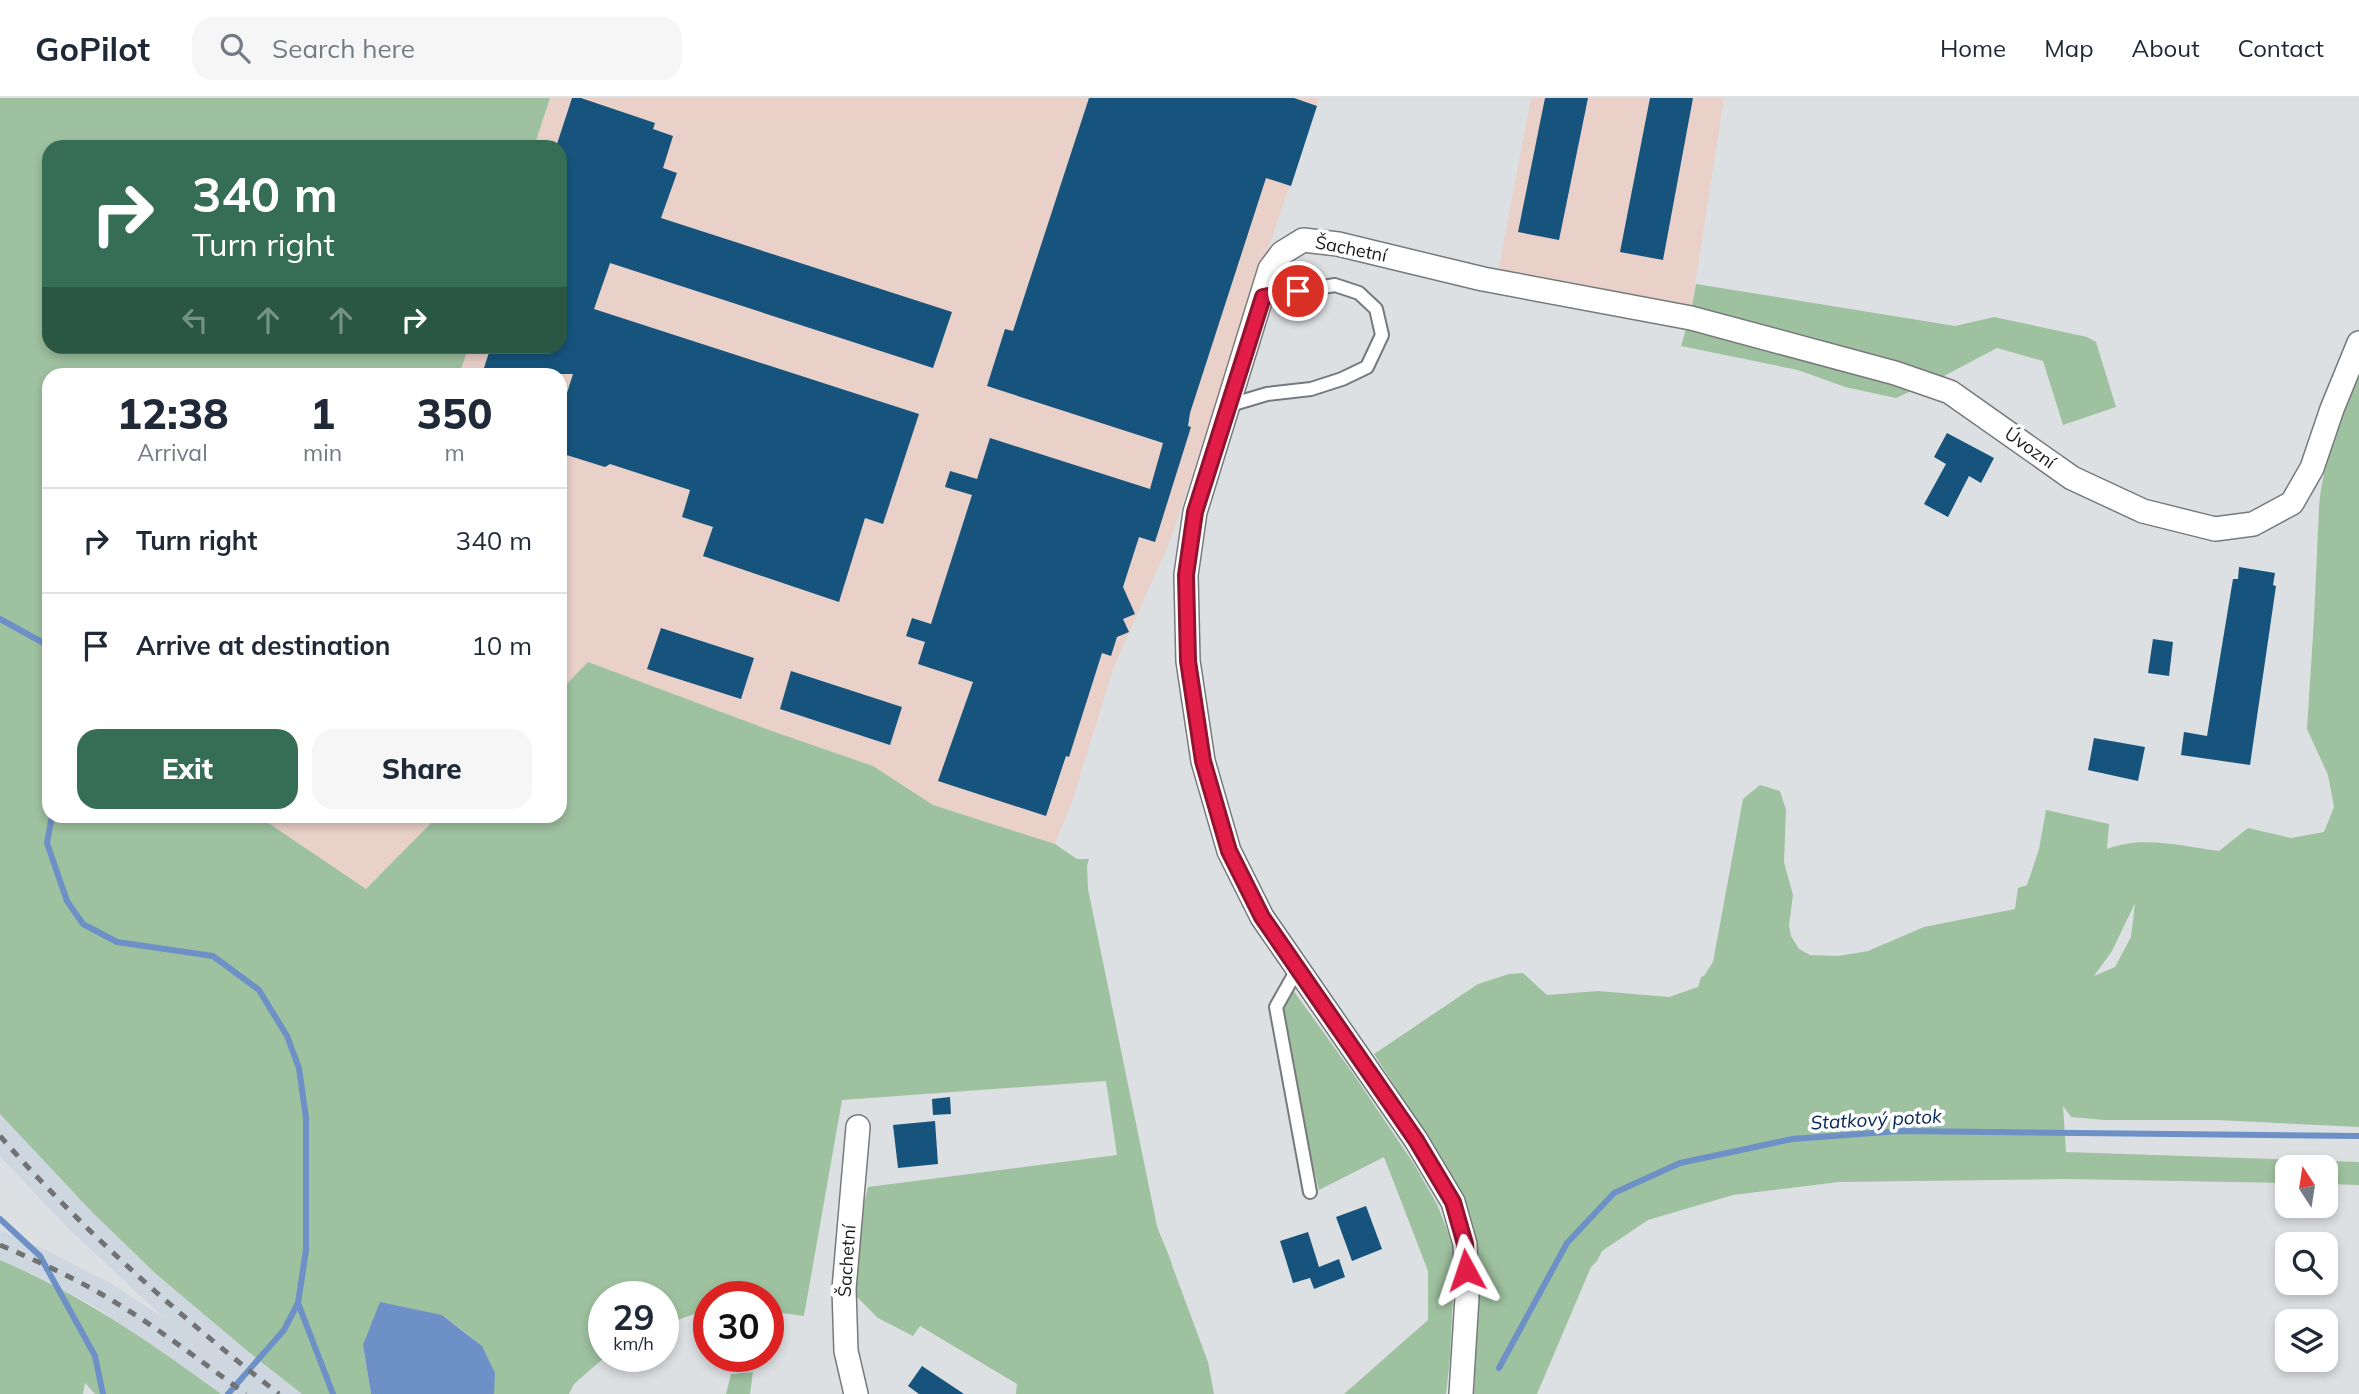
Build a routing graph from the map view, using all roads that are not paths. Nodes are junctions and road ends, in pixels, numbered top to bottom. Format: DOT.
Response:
graph roads {
  1 [pos="1263,297"];
  2 [pos="1600,302"];
  3 [pos="2359,343"];
  4 [pos="1227,406"];
  5 [pos="1298,968"];
  6 [pos="858,1128"];
  7 [pos="1310,1192"];
  8 [pos="856,1394"];
  9 [pos="1461,1394"];
  1 -- 2 [label="street, Šachetní"];
  1 -- 4 [label="street, Šachetní"];
  1 -- 4 [label="lane"];
  2 -- 3 [label="street, Úvozní"];
  4 -- 5 [label="street, Šachetní"];
  5 -- 7 [label="lane"];
  5 -- 9 [label="street, Šachetní"];
  6 -- 8 [label="street, Šachetní"];
}
